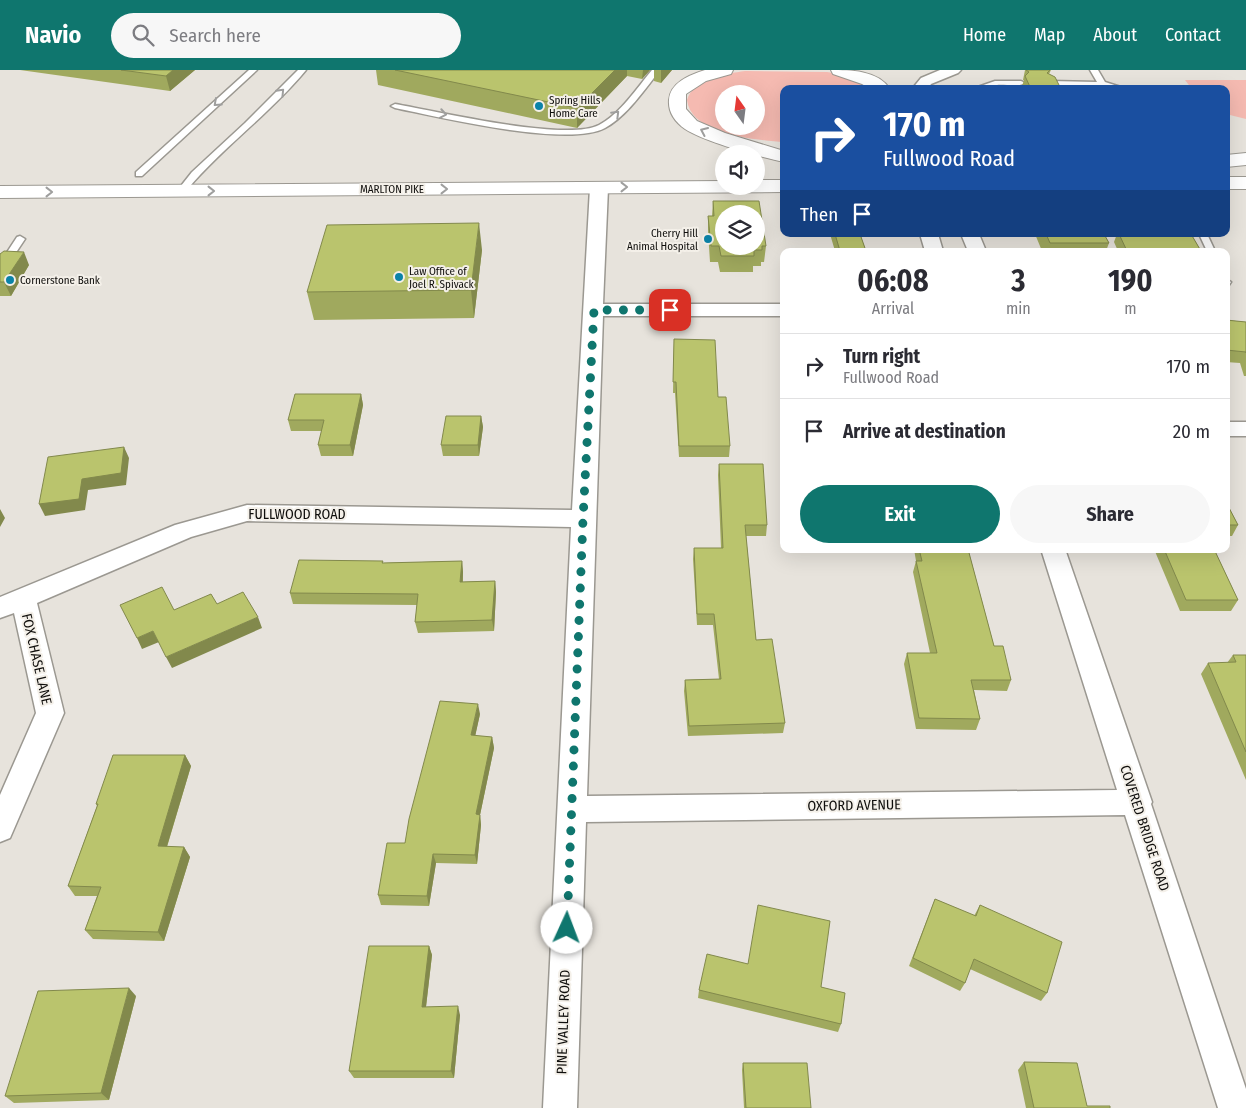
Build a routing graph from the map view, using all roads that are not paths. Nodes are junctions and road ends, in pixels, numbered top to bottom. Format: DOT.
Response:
graph roads {
  1 [pos="253,70"];
  2 [pos="302,70"];
  3 [pos="656,70"];
  4 [pos="725,70"];
  5 [pos="839,70"];
  6 [pos="949,70"];
  7 [pos="1094,70"];
  8 [pos="1050,83"];
  9 [pos="1020,84"];
  10 [pos="1102,84"];
  11 [pos="876,85"];
  12 [pos="923,85"];
  13 [pos="989,85"];
  14 [pos="1106,85"];
  15 [pos="395,106"];
  16 [pos="780,156"];
  17 [pos="1246,160"];
  18 [pos="1230,162"];
  19 [pos="780,168"];
  20 [pos="715,169"];
  21 [pos="765,169"];
  22 [pos="53,174"];
  23 [pos="139,174"];
  24 [pos="195,174"];
  25 [pos="1246,183"];
  26 [pos="1230,184"];
  27 [pos="780,186"];
  28 [pos="599,188"];
  29 [pos="182,191"];
  30 [pos="0,192"];
  31 [pos="20,238"];
  32 [pos="4,264"];
  33 [pos="594,310"];
  34 [pos="780,310"];
  35 [pos="1230,429"];
  36 [pos="1246,429"];
  37 [pos="583,519"];
  38 [pos="1054,553"];
  39 [pos="11,603"];
  40 [pos="1137,802"];
  41 [pos="572,809"];
  42 [pos="0,829"];
  43 [pos="560,1108"];
  44 [pos="1235,1108"];
  1 -- 23 [label="lane, one-way"];
  24 -- 2 [label="lane, one-way"];
  15 -- 3 [label="lane, one-way"];
  16 -- 4 [label="highway, one-way"];
  5 -- 11 [label="highway"];
  6 -- 12 [label="street"];
  7 -- 10 [label="lane"];
  8 -- 10 [label="lane"];
  9 -- 13 [label="lane"];
  10 -- 14 [label="lane"];
  17 -- 18 [label="highway"];
  19 -- 21 [label="highway"];
  20 -- 24 [label="highway, MARLTON PIKE"];
  22 -- 23 [label="highway, MARLTON PIKE"];
  23 -- 24 [label="highway, MARLTON PIKE"];
  24 -- 29 [label="lane"];
  25 -- 26 [label="highway"];
  28 -- 27 [label="highway, MARLTON PIKE, one-way"];
  29 -- 28 [label="highway, MARLTON PIKE, one-way"];
  28 -- 33 [label="street, PINE VALLEY ROAD"];
  30 -- 29 [label="highway, MARLTON PIKE, one-way"];
  31 -- 32 [label="lane"];
  33 -- 34 [label="street"];
  33 -- 37 [label="street, PINE VALLEY ROAD"];
  35 -- 36 [label="street"];
  37 -- 39 [label="street, FULLWOOD ROAD"];
  37 -- 41 [label="street, PINE VALLEY ROAD"];
  38 -- 40 [label="street, COVERED BRIDGE ROAD"];
  39 -- 42 [label="street, FOX CHASE LANE"];
  40 -- 41 [label="street, OXFORD AVENUE"];
  40 -- 44 [label="street, COVERED BRIDGE ROAD"];
  41 -- 43 [label="street, PINE VALLEY ROAD"];
}
